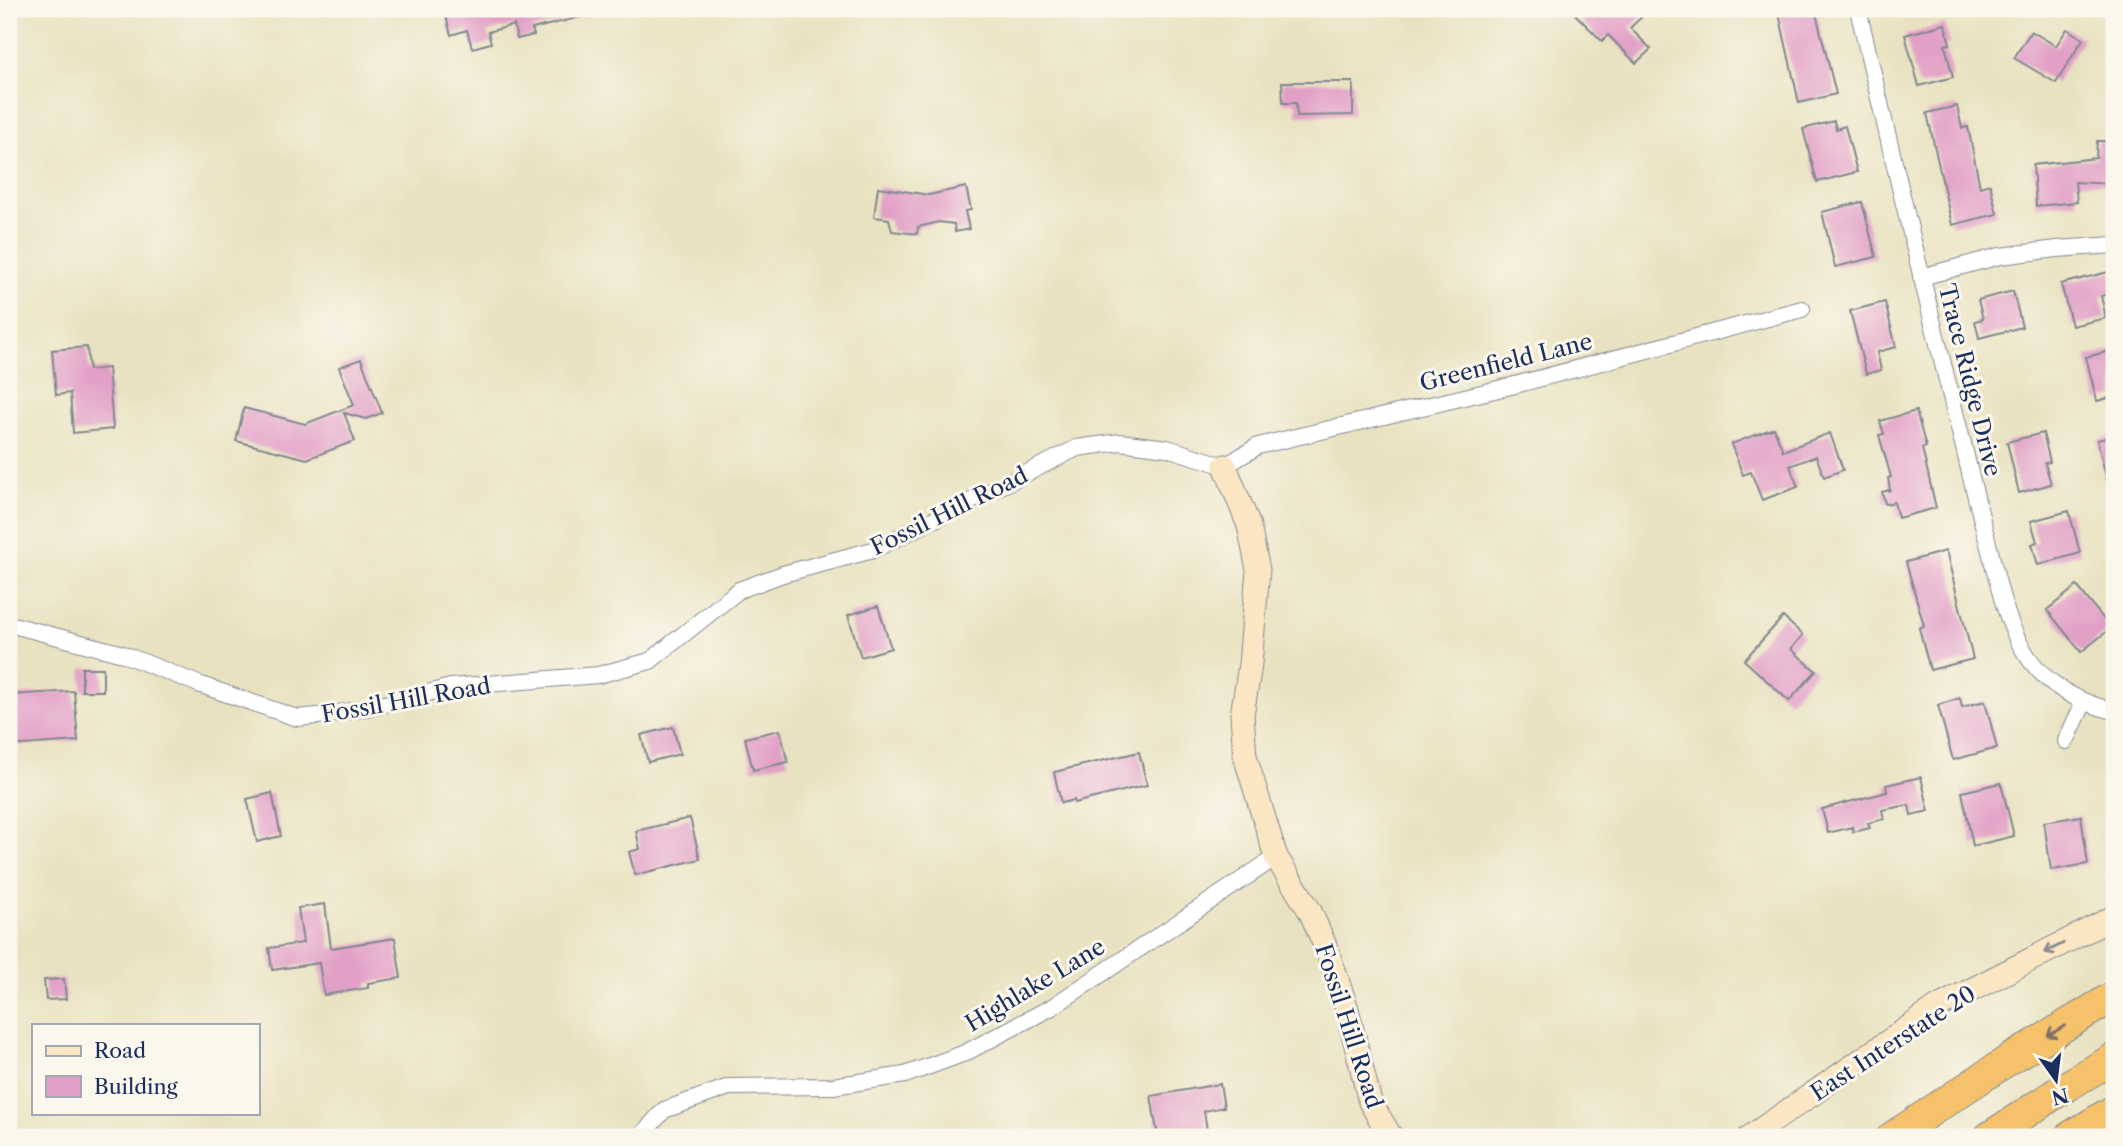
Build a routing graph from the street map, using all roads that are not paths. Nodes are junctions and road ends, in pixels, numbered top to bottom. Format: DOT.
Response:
graph roads {
  1 [pos="1858,9"];
  2 [pos="2114,245"];
  3 [pos="1921,277"];
  4 [pos="1802,309"];
  5 [pos="1225,466"];
  6 [pos="9,624"];
  7 [pos="2084,702"];
  8 [pos="2114,711"];
  9 [pos="2066,741"];
  10 [pos="1276,857"];
  11 [pos="2114,917"];
  12 [pos="2114,996"];
  13 [pos="2114,1058"];
  14 [pos="2114,1110"];
  15 [pos="640,1137"];
  16 [pos="1391,1137"];
  17 [pos="1750,1137"];
  18 [pos="1892,1137"];
  19 [pos="1989,1137"];
  20 [pos="2069,1137"];
  1 -- 3 [label="street, Trace Ridge Drive"];
  2 -- 3 [label="street"];
  3 -- 7 [label="street, Trace Ridge Drive"];
  4 -- 5 [label="street, Greenfield Lane"];
  5 -- 6 [label="street, Fossil Hill Road"];
  5 -- 10 [label="street, Fossil Hill Road"];
  7 -- 8 [label="street, Trace Ridge Drive"];
  7 -- 9 [label="street"];
  10 -- 15 [label="street, Highlake Lane"];
  10 -- 16 [label="street, Fossil Hill Road"];
  11 -- 17 [label="street, East Interstate 20, one-way"];
  12 -- 18 [label="highway, one-way"];
  13 -- 19 [label="highway"];
  14 -- 20 [label="highway"];
}
